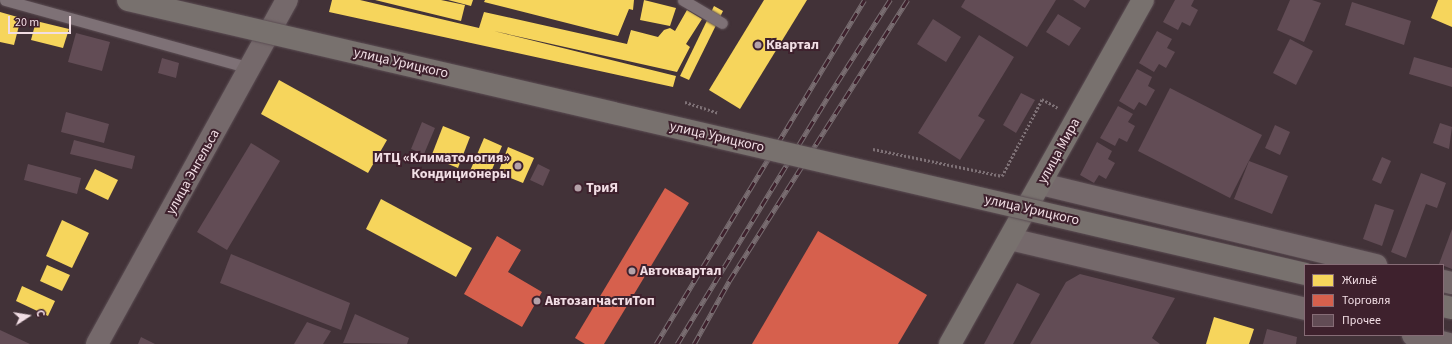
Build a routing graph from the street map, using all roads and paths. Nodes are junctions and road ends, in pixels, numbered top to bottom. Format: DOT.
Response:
graph roads {
  1 [pos="4,0"];
  2 [pos="128,0"];
  3 [pos="286,0"];
  4 [pos="683,0"];
  5 [pos="1142,0"];
  6 [pos="722,23"];
  7 [pos="251,68"];
  8 [pos="686,102"];
  9 [pos="722,115"];
  10 [pos="1077,118"];
  11 [pos="873,149"];
  12 [pos="1041,184"];
  13 [pos="1010,239"];
  14 [pos="1372,264"];
  15 [pos="1304,274"];
  16 [pos="1304,309"];
  17 [pos="1417,336"];
  18 [pos="97,344"];
  19 [pos="950,344"];
  20 [pos="1450,344"];
  1 -- 7 [label="lane"];
  2 -- 15 [label="main road, улица Урицкого, bridge"];
  3 -- 7 [label="street, улица Энгельса"];
  4 -- 6 [label="lane"];
  5 -- 10 [label="main road, улица Мира"];
  7 -- 18 [label="street, улица Энгельса"];
  8 -- 9 [label="path"];
  10 -- 11 [label="path"];
  10 -- 12 [label="main road, улица Мира"];
  12 -- 13 [label="main road, улица Мира"];
  12 -- 14 [label="street, улица Урицкого"];
  13 -- 16 [label="street"];
  13 -- 19 [label="main road, улица Мира"];
  17 -- 20 [label="street"];
}
